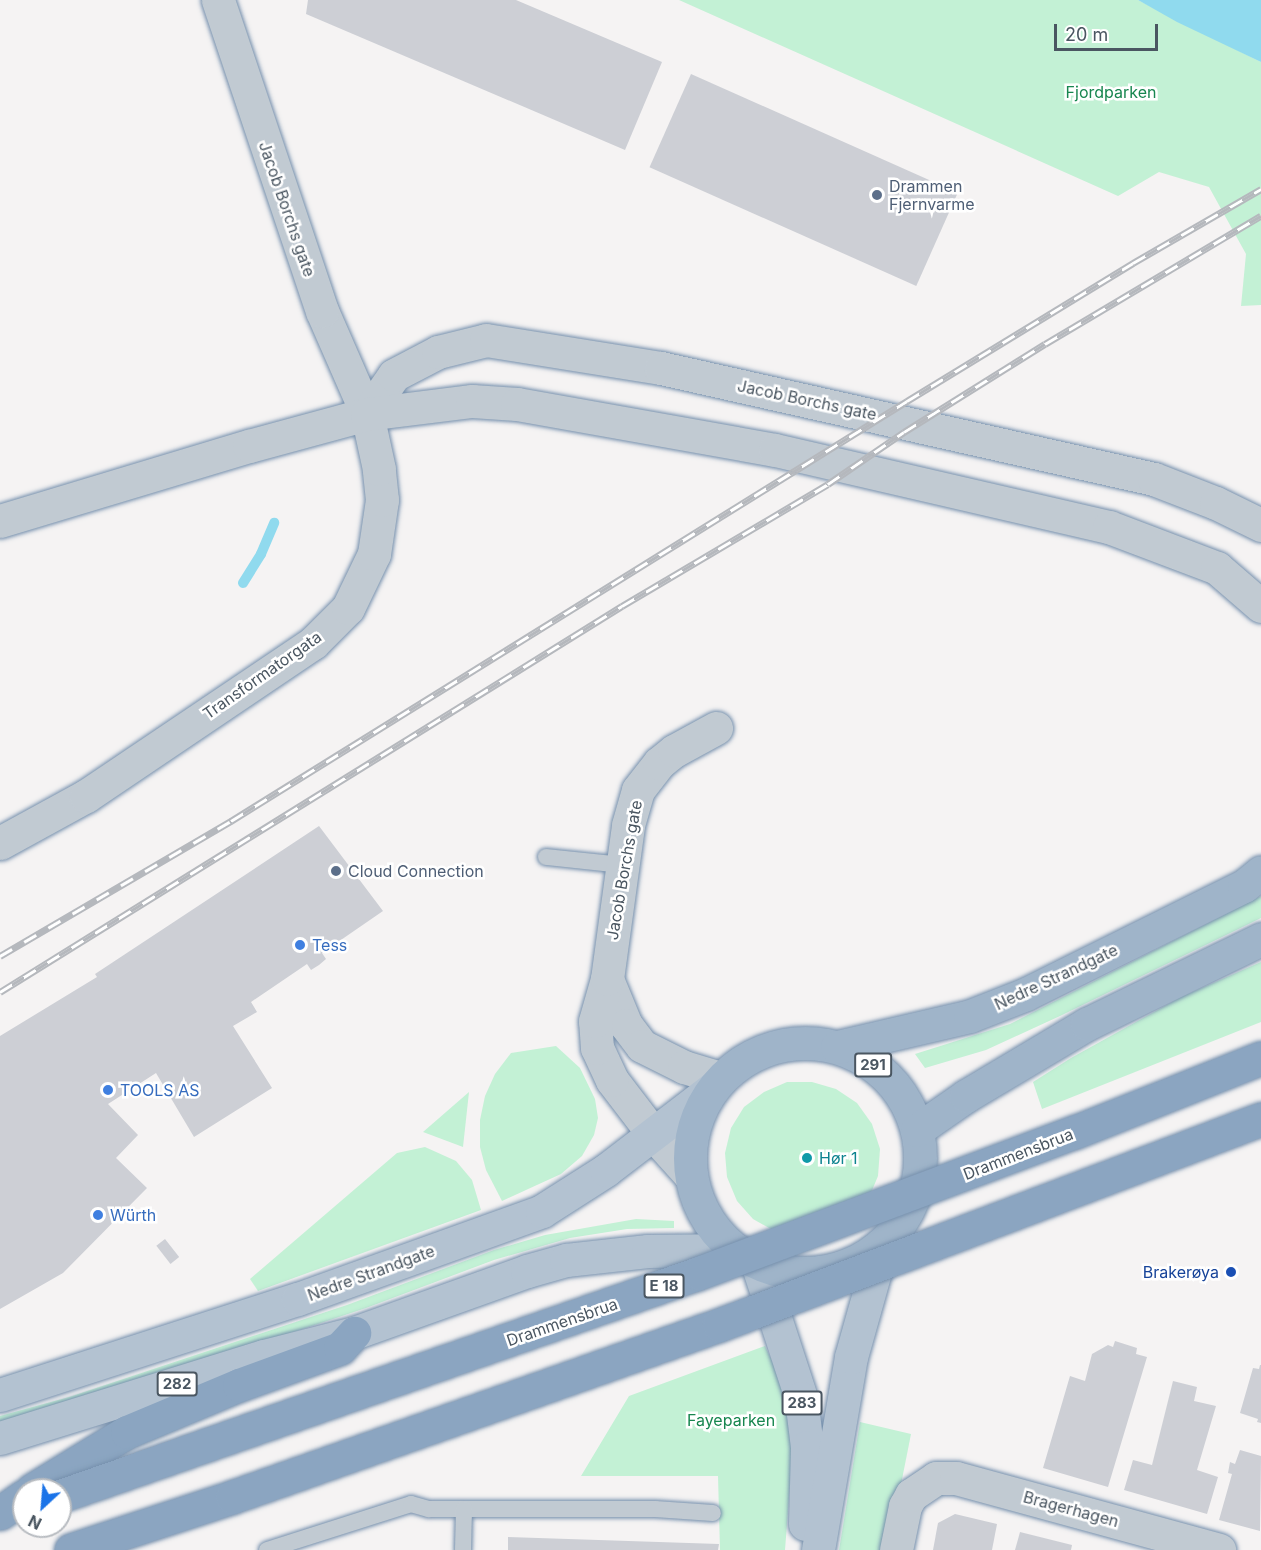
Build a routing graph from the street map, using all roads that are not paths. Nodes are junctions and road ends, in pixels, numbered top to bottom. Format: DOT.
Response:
graph roads {
  1 [pos="218,0"];
  2 [pos="368,414"];
  3 [pos="0,521"];
  4 [pos="1261,525"];
  5 [pos="1261,606"];
  6 [pos="716,728"];
  7 [pos="0,843"];
  8 [pos="546,857"];
  9 [pos="622,865"];
  10 [pos="1261,872"];
  11 [pos="1261,939"];
  12 [pos="607,979"];
  13 [pos="837,1047"];
  14 [pos="1261,1058"];
  15 [pos="716,1084"];
  16 [pos="1261,1119"];
  17 [pos="917,1130"];
  18 [pos="654,1135"];
  19 [pos="690,1175"];
  20 [pos="883,1243"];
  21 [pos="747,1257"];
  22 [pos="354,1334"];
  23 [pos="0,1395"];
  24 [pos="0,1438"];
  25 [pos="52,1478"];
  26 [pos="72,1492"];
  27 [pos="12,1506"];
  28 [pos="464,1509"];
  29 [pos="713,1513"];
  30 [pos="0,1515"];
  31 [pos="71,1550"];
  32 [pos="267,1550"];
  33 [pos="463,1550"];
  34 [pos="802,1550"];
  35 [pos="818,1550"];
  36 [pos="897,1550"];
  37 [pos="1219,1550"];
  1 -- 2 [label="street, Jacob Borchs gate"];
  2 -- 3 [label="street"];
  2 -- 4 [label="street, Jacob Borchs gate"];
  2 -- 5 [label="street"];
  2 -- 7 [label="street, Transformatorgata"];
  6 -- 9 [label="street, Jacob Borchs gate"];
  8 -- 9 [label="lane"];
  9 -- 12 [label="street, Jacob Borchs gate"];
  10 -- 13 [label="highway, Nedre Strandgate / 291"];
  11 -- 17 [label="highway"];
  12 -- 15 [label="street, Jacob Borchs gate"];
  12 -- 18 [label="street, Jacob Borchs gate"];
  13 -- 15 [label="highway, 291"];
  13 -- 17 [label="highway, 291"];
  14 -- 26 [label="highway, Drammensbrua / E 18, bridge"];
  15 -- 18 [label="main road, Nedre Strandgate"];
  15 -- 19 [label="highway, 291"];
  16 -- 31 [label="highway, bridge"];
  17 -- 20 [label="highway, 291"];
  18 -- 19 [label="street, Jacob Borchs gate"];
  18 -- 23 [label="main road, Nedre Strandgate"];
  19 -- 21 [label="highway, 291"];
  20 -- 21 [label="highway, 291"];
  20 -- 35 [label="main road, 283"];
  21 -- 22 [label="main road, E 18"];
  21 -- 34 [label="main road, 283"];
  22 -- 24 [label="main road, 282"];
  22 -- 25 [label="highway, E 18"];
  27 -- 30 [label="highway"];
  28 -- 29 [label="lane"];
  28 -- 32 [label="lane"];
  28 -- 33 [label="lane"];
  36 -- 37 [label="street, Bragerhagen"];
}
